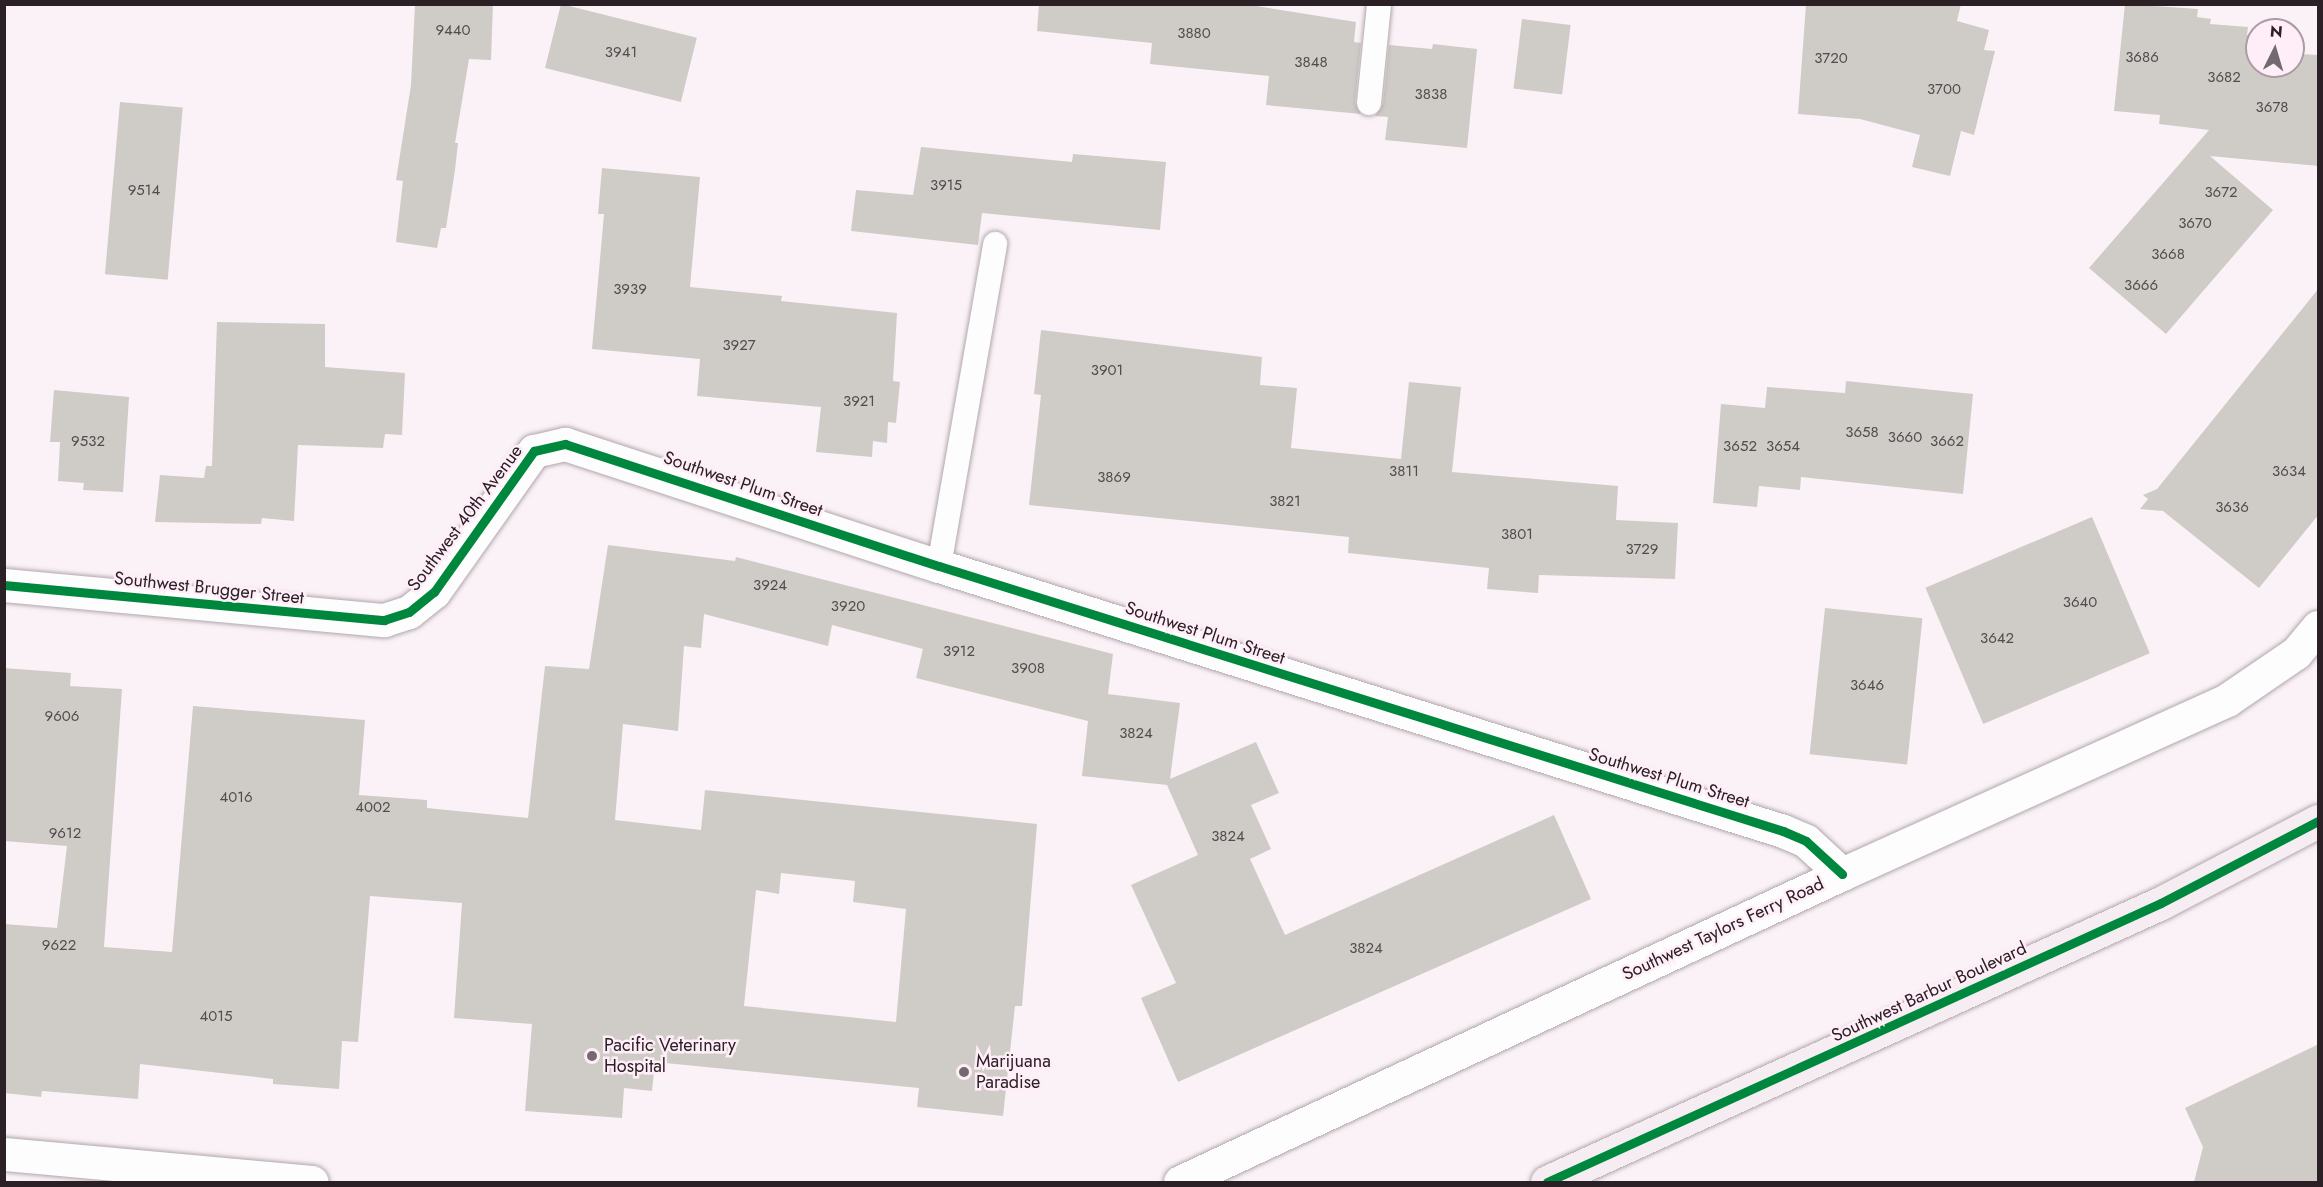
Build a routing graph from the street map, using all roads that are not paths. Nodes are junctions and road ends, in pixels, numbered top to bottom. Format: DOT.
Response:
graph roads {
  1 [pos="1379,4"];
  2 [pos="1369,103"];
  3 [pos="995,244"];
  4 [pos="548,445"];
  5 [pos="939,566"];
  6 [pos="4,585"];
  7 [pos="409,612"];
  8 [pos="2319,627"];
  9 [pos="2319,821"];
  10 [pos="1842,874"];
  11 [pos="4,1154"];
  12 [pos="312,1182"];
  13 [pos="1180,1182"];
  14 [pos="1548,1182"];
  1 -- 2 [label="lane"];
  3 -- 5 [label="lane"];
  4 -- 5 [label="street, Southwest Plum Street"];
  4 -- 7 [label="street, Southwest 40th Avenue"];
  5 -- 10 [label="street, Southwest Plum Street"];
  6 -- 7 [label="street, Southwest Brugger Street"];
  8 -- 10 [label="street, Southwest Taylors Ferry Road"];
  9 -- 14 [label="main road, Southwest Barbur Boulevard"];
  10 -- 13 [label="street, Southwest Taylors Ferry Road"];
  11 -- 12 [label="street"];
}
